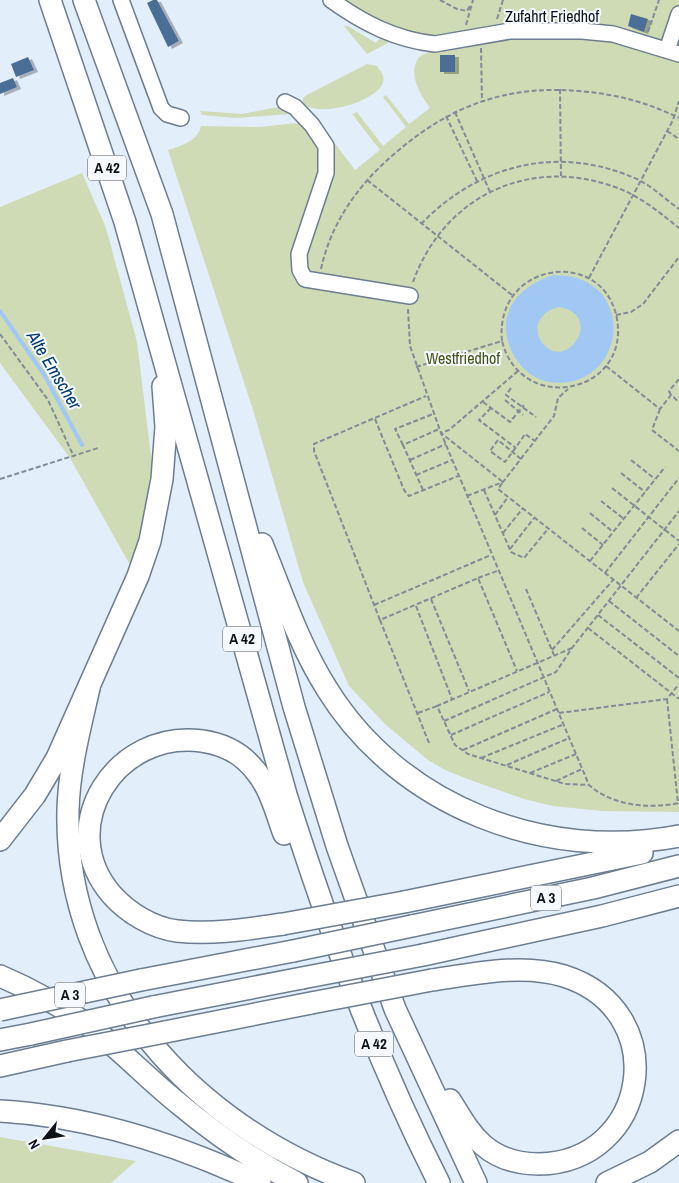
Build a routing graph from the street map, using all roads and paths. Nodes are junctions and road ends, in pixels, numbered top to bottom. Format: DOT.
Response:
graph roads {
  1 [pos="50,0"];
  2 [pos="84,0"];
  3 [pos="121,0"];
  4 [pos="331,0"];
  5 [pos="440,0"];
  6 [pos="503,0"];
  7 [pos="659,0"];
  8 [pos="473,2"];
  9 [pos="679,14"];
  10 [pos="486,35"];
  11 [pos="462,40"];
  12 [pos="644,44"];
  13 [pos="673,52"];
  14 [pos="560,89"];
  15 [pos="482,101"];
  16 [pos="679,101"];
  17 [pos="285,102"];
  18 [pos="455,112"];
  19 [pos="673,115"];
  20 [pos="446,116"];
  21 [pos="181,118"];
  22 [pos="679,118"];
  23 [pos="668,131"];
  24 [pos="679,139"];
  25 [pos="561,162"];
  26 [pos="561,176"];
  27 [pos="483,178"];
  28 [pos="367,180"];
  29 [pos="477,180"];
  30 [pos="641,181"];
  31 [pos="490,192"];
  32 [pos="633,195"];
  33 [pos="679,210"];
  34 [pos="422,224"];
  35 [pos="679,228"];
  36 [pos="437,236"];
  37 [pos="679,257"];
  38 [pos="588,279"];
  39 [pos="318,280"];
  40 [pos="512,295"];
  41 [pos="410,296"];
  42 [pos="616,315"];
  43 [pos="0,334"];
  44 [pos="159,339"];
  45 [pos="502,341"];
  46 [pos="606,366"];
  47 [pos="416,367"];
  48 [pos="518,371"];
  49 [pos="679,379"];
  50 [pos="511,388"];
  51 [pos="569,388"];
  52 [pos="671,395"];
  53 [pos="426,396"];
  54 [pos="505,400"];
  55 [pos="483,402"];
  56 [pos="679,402"];
  57 [pos="523,406"];
  58 [pos="491,408"];
  59 [pos="660,408"];
  60 [pos="518,411"];
  61 [pos="433,414"];
  62 [pos="523,415"];
  63 [pos="536,417"];
  64 [pos="375,419"];
  65 [pos="439,429"];
  66 [pos="441,433"];
  67 [pos="535,441"];
  68 [pos="446,444"];
  69 [pos="403,445"];
  70 [pos="98,448"];
  71 [pos="516,448"];
  72 [pos="679,451"];
  73 [pos="226,452"];
  74 [pos="512,452"];
  75 [pos="74,457"];
  76 [pos="522,459"];
  77 [pos="410,460"];
  78 [pos="452,460"];
  79 [pos="631,460"];
  80 [pos="665,467"];
  81 [pos="620,473"];
  82 [pos="416,475"];
  83 [pos="458,475"];
  84 [pos="679,478"];
  85 [pos="0,479"];
  86 [pos="655,479"];
  87 [pos="504,482"];
  88 [pos="612,488"];
  89 [pos="422,490"];
  90 [pos="484,490"];
  91 [pos="645,492"];
  92 [pos="467,496"];
  93 [pos="509,497"];
  94 [pos="601,501"];
  95 [pos="634,506"];
  96 [pos="523,508"];
  97 [pos="679,511"];
  98 [pos="590,513"];
  99 [pos="495,515"];
  100 [pos="648,517"];
  101 [pos="534,518"];
  102 [pos="624,519"];
  103 [pos="582,528"];
  104 [pos="548,529"];
  105 [pos="664,530"];
  106 [pos="613,532"];
  107 [pos="503,533"];
  108 [pos="679,542"];
  109 [pos="603,545"];
  110 [pos="510,549"];
  111 [pos="491,554"];
  112 [pos="590,562"];
  113 [pos="498,570"];
  114 [pos="604,573"];
  115 [pos="478,578"];
  116 [pos="613,580"];
  117 [pos="620,586"];
  118 [pos="526,589"];
  119 [pos="431,598"];
  120 [pos="636,598"];
  121 [pos="609,601"];
  122 [pos="374,605"];
  123 [pos="415,605"];
  124 [pos="598,615"];
  125 [pos="380,620"];
  126 [pos="588,628"];
  127 [pos="679,630"];
  128 [pos="572,648"];
  129 [pos="552,650"];
  130 [pos="554,655"];
  131 [pos="679,656"];
  132 [pos="537,662"];
  133 [pos="517,671"];
  134 [pos="544,678"];
  135 [pos="679,678"];
  136 [pos="679,684"];
  137 [pos="89,688"];
  138 [pos="470,691"];
  139 [pos="549,692"];
  140 [pos="672,693"];
  141 [pos="452,699"];
  142 [pos="667,699"];
  143 [pos="679,699"];
  144 [pos="437,706"];
  145 [pos="557,709"];
  146 [pos="417,713"];
  147 [pos="558,713"];
  148 [pos="444,721"];
  149 [pos="563,724"];
  150 [pos="450,735"];
  151 [pos="569,738"];
  152 [pos="429,743"];
  153 [pos="463,750"];
  154 [pos="576,754"];
  155 [pos="481,758"];
  156 [pos="506,766"];
  157 [pos="582,769"];
  158 [pos="530,773"];
  159 [pos="556,782"];
  160 [pos="589,785"];
  161 [pos="679,803"];
  162 [pos="679,836"];
  163 [pos="0,840"];
  164 [pos="679,845"];
  165 [pos="679,866"];
  166 [pos="679,896"];
  167 [pos="332,937"];
  168 [pos="0,976"];
  169 [pos="395,1009"];
  170 [pos="0,1010"];
  171 [pos="0,1040"];
  172 [pos="0,1066"];
  173 [pos="0,1111"];
  174 [pos="679,1141"];
  175 [pos="260,1183"];
  176 [pos="297,1183"];
  177 [pos="354,1183"];
  178 [pos="439,1183"];
  179 [pos="476,1183"];
  180 [pos="607,1183"];
  1 -- 44 [label="highway, A 42"];
  2 -- 73 [label="highway, A 42"];
  3 -- 21 [label="street"];
  4 -- 11 [label="street, Zufahrt Friedhof"];
  5 -- 8 [label="path"];
  6 -- 10 [label="path"];
  7 -- 12 [label="path"];
  8 -- 11 [label="path"];
  9 -- 13 [label="street"];
  10 -- 11 [label="street, Zufahrt Friedhof"];
  10 -- 12 [label="street, Zufahrt Friedhof"];
  10 -- 15 [label="path"];
  12 -- 13 [label="street, Zufahrt Friedhof"];
  14 -- 15 [label="path"];
  14 -- 19 [label="path"];
  14 -- 25 [label="path"];
  15 -- 18 [label="path"];
  16 -- 19 [label="path"];
  17 -- 39 [label="street"];
  18 -- 20 [label="path"];
  18 -- 27 [label="path"];
  19 -- 22 [label="path"];
  19 -- 23 [label="path"];
  20 -- 28 [label="path"];
  20 -- 29 [label="path"];
  23 -- 24 [label="path"];
  23 -- 30 [label="path"];
  25 -- 26 [label="path"];
  25 -- 27 [label="path"];
  25 -- 30 [label="path"];
  26 -- 31 [label="path"];
  26 -- 32 [label="path"];
  27 -- 29 [label="path"];
  27 -- 31 [label="path"];
  28 -- 34 [label="path"];
  28 -- 39 [label="path"];
  29 -- 34 [label="path"];
  30 -- 32 [label="path"];
  30 -- 33 [label="path"];
  31 -- 36 [label="path"];
  32 -- 35 [label="path"];
  32 -- 38 [label="path"];
  34 -- 36 [label="path"];
  36 -- 40 [label="path"];
  36 -- 41 [label="path"];
  37 -- 42 [label="path"];
  38 -- 40 [label="path"];
  38 -- 42 [label="path"];
  39 -- 41 [label="street"];
  40 -- 45 [label="path"];
  41 -- 47 [label="path"];
  42 -- 46 [label="path"];
  43 -- 75 [label="path"];
  44 -- 137 [label="highway"];
  44 -- 167 [label="highway, A 42"];
  45 -- 47 [label="path"];
  45 -- 48 [label="path"];
  46 -- 51 [label="path"];
  46 -- 59 [label="path"];
  47 -- 53 [label="path"];
  48 -- 51 [label="path"];
  48 -- 55 [label="path"];
  49 -- 52 [label="path"];
  50 -- 57 [label="path"];
  51 -- 67 [label="path"];
  52 -- 56 [label="path"];
  52 -- 59 [label="path"];
  53 -- 61 [label="path"];
  53 -- 64 [label="path"];
  54 -- 60 [label="path"];
  55 -- 58 [label="path"];
  55 -- 66 [label="path"];
  57 -- 60 [label="path"];
  57 -- 63 [label="path"];
  58 -- 60 [label="path"];
  58 -- 71 [label="path"];
  59 -- 72 [label="path"];
  60 -- 62 [label="path"];
  61 -- 65 [label="path"];
  61 -- 69 [label="path"];
  64 -- 89 [label="path"];
  64 -- 122 [label="path"];
  65 -- 66 [label="path"];
  65 -- 69 [label="path"];
  66 -- 68 [label="path"];
  66 -- 87 [label="path"];
  67 -- 71 [label="path"];
  67 -- 76 [label="path"];
  68 -- 77 [label="path"];
  68 -- 78 [label="path"];
  69 -- 77 [label="path"];
  70 -- 75 [label="path"];
  71 -- 74 [label="path"];
  73 -- 162 [label="highway"];
  73 -- 169 [label="highway, A 42"];
  74 -- 74 [label="path"];
  74 -- 76 [label="path"];
  75 -- 85 [label="path"];
  76 -- 87 [label="path"];
  77 -- 82 [label="path"];
  78 -- 82 [label="path"];
  78 -- 83 [label="path"];
  79 -- 86 [label="path"];
  80 -- 86 [label="path"];
  81 -- 91 [label="path"];
  82 -- 89 [label="path"];
  83 -- 89 [label="path"];
  83 -- 92 [label="path"];
  84 -- 100 [label="path"];
  86 -- 91 [label="path"];
  87 -- 90 [label="path"];
  87 -- 93 [label="path"];
  88 -- 95 [label="path"];
  90 -- 92 [label="path"];
  90 -- 99 [label="path"];
  91 -- 95 [label="path"];
  92 -- 111 [label="path"];
  93 -- 96 [label="path"];
  93 -- 99 [label="path"];
  94 -- 102 [label="path"];
  95 -- 100 [label="path"];
  95 -- 102 [label="path"];
  96 -- 101 [label="path"];
  96 -- 107 [label="path"];
  97 -- 105 [label="path"];
  98 -- 106 [label="path"];
  99 -- 107 [label="path"];
  100 -- 105 [label="path"];
  100 -- 114 [label="path"];
  101 -- 104 [label="path"];
  101 -- 110 [label="path"];
  102 -- 106 [label="path"];
  103 -- 109 [label="path"];
  104 -- 110 [label="path"];
  104 -- 112 [label="path"];
  105 -- 108 [label="path"];
  105 -- 117 [label="path"];
  106 -- 109 [label="path"];
  107 -- 110 [label="path"];
  108 -- 120 [label="path"];
  109 -- 112 [label="path"];
  111 -- 113 [label="path"];
  111 -- 122 [label="path"];
  112 -- 114 [label="path"];
  113 -- 115 [label="path"];
  113 -- 132 [label="path"];
  114 -- 116 [label="path"];
  115 -- 119 [label="path"];
  115 -- 133 [label="path"];
  116 -- 117 [label="path"];
  116 -- 129 [label="path"];
  117 -- 120 [label="path"];
  117 -- 121 [label="path"];
  118 -- 129 [label="path"];
  119 -- 123 [label="path"];
  119 -- 138 [label="path"];
  120 -- 127 [label="path"];
  121 -- 124 [label="path"];
  121 -- 131 [label="path"];
  122 -- 125 [label="path"];
  123 -- 125 [label="path"];
  123 -- 141 [label="path"];
  124 -- 126 [label="path"];
  124 -- 135 [label="path"];
  125 -- 146 [label="path"];
  126 -- 128 [label="path"];
  126 -- 140 [label="path"];
  128 -- 130 [label="path"];
  128 -- 134 [label="path"];
  129 -- 130 [label="path"];
  130 -- 132 [label="path"];
  132 -- 133 [label="path"];
  132 -- 134 [label="path"];
  133 -- 138 [label="path"];
  134 -- 139 [label="path"];
  134 -- 148 [label="path"];
  136 -- 140 [label="path"];
  137 -- 163 [label="highway"];
  137 -- 177 [label="highway"];
  138 -- 141 [label="path"];
  139 -- 145 [label="path"];
  139 -- 150 [label="path"];
  140 -- 142 [label="path"];
  140 -- 143 [label="path"];
  141 -- 144 [label="path"];
  142 -- 147 [label="path"];
  142 -- 161 [label="path"];
  144 -- 146 [label="path"];
  144 -- 148 [label="path"];
  145 -- 147 [label="path"];
  145 -- 153 [label="path"];
  146 -- 152 [label="path"];
  147 -- 149 [label="path"];
  148 -- 150 [label="path"];
  149 -- 151 [label="path"];
  149 -- 155 [label="path"];
  150 -- 153 [label="path"];
  151 -- 154 [label="path"];
  151 -- 156 [label="path"];
  153 -- 155 [label="path"];
  154 -- 157 [label="path"];
  154 -- 158 [label="path"];
  155 -- 156 [label="path"];
  156 -- 158 [label="path"];
  157 -- 159 [label="path"];
  157 -- 160 [label="path"];
  158 -- 159 [label="path"];
  159 -- 160 [label="path"];
  160 -- 161 [label="path"];
  164 -- 167 [label="highway, bridge"];
  165 -- 170 [label="highway, A 3, bridge"];
  166 -- 171 [label="highway, A 3, bridge"];
  167 -- 178 [label="highway, A 42"];
  168 -- 176 [label="highway"];
  169 -- 172 [label="highway, bridge"];
  169 -- 179 [label="highway, A 42"];
  173 -- 175 [label="highway"];
  174 -- 180 [label="highway"];
}
